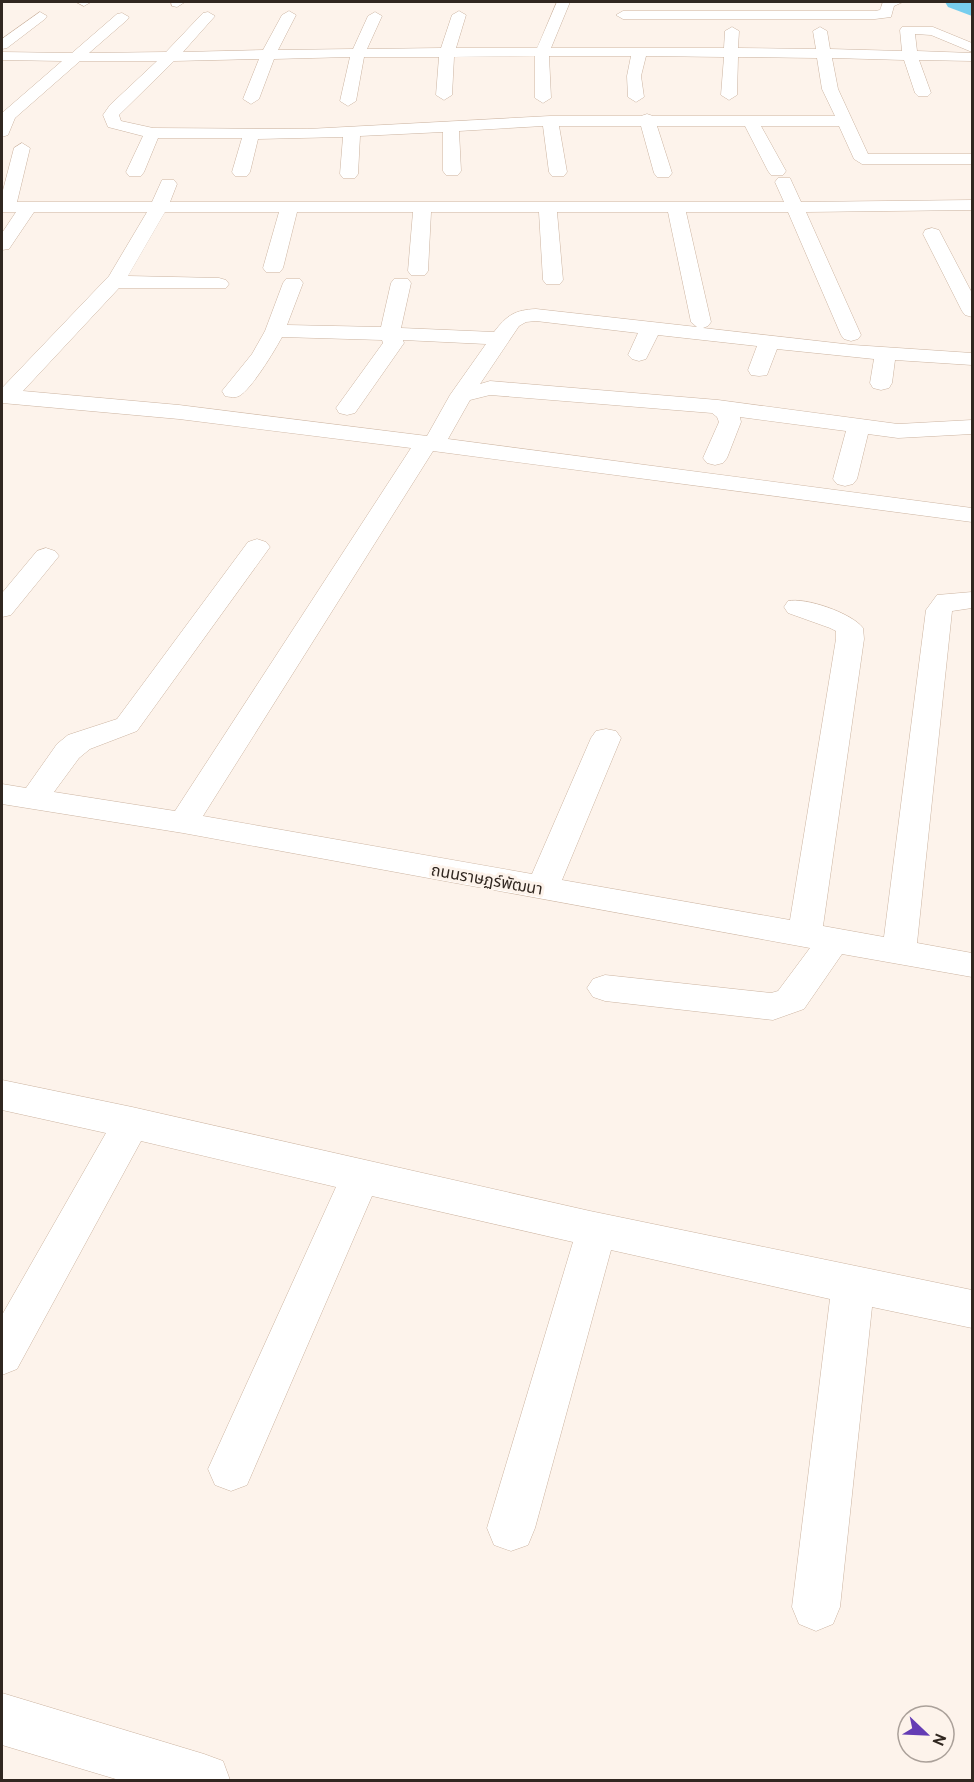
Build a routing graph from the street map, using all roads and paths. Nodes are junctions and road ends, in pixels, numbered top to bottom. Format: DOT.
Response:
graph roads {
  1 [pos="563,2"];
  2 [pos="896,2"];
  3 [pos="642,10"];
  4 [pos="819,14"];
  5 [pos="290,15"];
  6 [pos="459,15"];
  7 [pos="623,15"];
  8 [pos="40,16"];
  9 [pos="208,16"];
  10 [pos="375,16"];
  11 [pos="122,17"];
  12 [pos="733,23"];
  13 [pos="2,45"];
  14 [pos="972,48"];
  15 [pos="447,52"];
  16 [pos="358,53"];
  17 [pos="542,53"];
  18 [pos="642,53"];
  19 [pos="730,53"];
  20 [pos="825,54"];
  21 [pos="268,55"];
  22 [pos="2,56"];
  23 [pos="910,56"];
  24 [pos="972,57"];
  25 [pos="74,58"];
  26 [pos="169,58"];
  27 [pos="923,93"];
  28 [pos="444,95"];
  29 [pos="729,95"];
  30 [pos="636,97"];
  31 [pos="543,98"];
  32 [pos="251,99"];
  33 [pos="348,101"];
  34 [pos="647,119"];
  35 [pos="750,120"];
  36 [pos="844,120"];
  37 [pos="550,121"];
  38 [pos="451,126"];
  39 [pos="2,132"];
  40 [pos="352,132"];
  41 [pos="153,133"];
  42 [pos="251,134"];
  43 [pos="22,148"];
  44 [pos="862,159"];
  45 [pos="972,159"];
  46 [pos="452,171"];
  47 [pos="135,172"];
  48 [pos="241,172"];
  49 [pos="558,172"];
  50 [pos="663,173"];
  51 [pos="349,174"];
  52 [pos="168,184"];
  53 [pos="972,205"];
  54 [pos="883,206"];
  55 [pos="4,207"];
  56 [pos="29,207"];
  57 [pos="159,207"];
  58 [pos="548,207"];
  59 [pos="676,207"];
  60 [pos="797,207"];
  61 [pos="289,208"];
  62 [pos="422,208"];
  63 [pos="932,234"];
  64 [pos="2,245"];
  65 [pos="273,268"];
  66 [pos="553,279"];
  67 [pos="115,282"];
  68 [pos="293,283"];
  69 [pos="219,284"];
  70 [pos="972,311"];
  71 [pos="701,322"];
  72 [pos="650,328"];
  73 [pos="275,331"];
  74 [pos="390,333"];
  75 [pos="851,335"];
  76 [pos="500,339"];
  77 [pos="769,341"];
  78 [pos="886,353"];
  79 [pos="639,355"];
  80 [pos="972,359"];
  81 [pos="759,370"];
  82 [pos="881,383"];
  83 [pos="233,391"];
  84 [pos="462,395"];
  85 [pos="3,396"];
  86 [pos="718,407"];
  87 [pos="348,408"];
  88 [pos="858,427"];
  89 [pos="972,427"];
  90 [pos="430,443"];
  91 [pos="715,458"];
  92 [pos="845,479"];
  93 [pos="972,515"];
  94 [pos="257,548"];
  95 [pos="46,556"];
  96 [pos="972,600"];
  97 [pos="797,607"];
  98 [pos="2,609"];
  99 [pos="606,738"];
  100 [pos="2,794"];
  101 [pos="33,800"];
  102 [pos="183,823"];
  103 [pos="542,888"];
  104 [pos="819,937"];
  105 [pos="898,951"];
  106 [pos="972,965"];
  107 [pos="604,988"];
  108 [pos="2,1095"];
  109 [pos="132,1122"];
  110 [pos="361,1176"];
  111 [pos="597,1229"];
  112 [pos="854,1285"];
  113 [pos="972,1309"];
  114 [pos="2,1355"];
  115 [pos="231,1469"];
  116 [pos="511,1528"];
  117 [pos="816,1607"];
  118 [pos="2,1719"];
  119 [pos="204,1780"];
  1 -- 17 [label="street"];
  2 -- 4 [label="street"];
  3 -- 4 [label="street"];
  3 -- 7 [label="street"];
  3 -- 18 [label="street"];
  4 -- 20 [label="street"];
  5 -- 21 [label="street"];
  6 -- 15 [label="street"];
  8 -- 13 [label="street"];
  9 -- 26 [label="street"];
  10 -- 16 [label="street"];
  11 -- 25 [label="street"];
  12 -- 19 [label="street"];
  14 -- 23 [label="street"];
  15 -- 16 [label="street"];
  15 -- 17 [label="street"];
  15 -- 28 [label="street"];
  16 -- 21 [label="street"];
  16 -- 33 [label="street"];
  17 -- 18 [label="street"];
  17 -- 31 [label="street"];
  18 -- 19 [label="street"];
  18 -- 30 [label="street"];
  19 -- 20 [label="street"];
  19 -- 29 [label="street"];
  20 -- 23 [label="street"];
  20 -- 36 [label="street"];
  21 -- 26 [label="street"];
  21 -- 32 [label="street"];
  22 -- 25 [label="street"];
  23 -- 24 [label="street"];
  23 -- 27 [label="street"];
  25 -- 26 [label="street"];
  25 -- 39 [label="street"];
  26 -- 41 [label="street"];
  34 -- 35 [label="street"];
  34 -- 37 [label="street"];
  34 -- 50 [label="street"];
  35 -- 36 [label="street"];
  35 -- 60 [label="street"];
  36 -- 44 [label="street"];
  37 -- 38 [label="street"];
  37 -- 49 [label="street"];
  38 -- 40 [label="street"];
  38 -- 46 [label="street"];
  40 -- 42 [label="street"];
  40 -- 51 [label="street"];
  41 -- 42 [label="street"];
  41 -- 47 [label="street"];
  42 -- 48 [label="street"];
  43 -- 55 [label="street"];
  44 -- 45 [label="street"];
  44 -- 54 [label="street"];
  52 -- 57 [label="street"];
  53 -- 54 [label="street"];
  54 -- 60 [label="street"];
  55 -- 56 [label="street"];
  56 -- 57 [label="street"];
  56 -- 64 [label="street"];
  57 -- 61 [label="street"];
  57 -- 67 [label="street"];
  58 -- 59 [label="street"];
  58 -- 62 [label="street"];
  58 -- 66 [label="street"];
  59 -- 60 [label="street"];
  59 -- 71 [label="street"];
  60 -- 75 [label="street"];
  61 -- 62 [label="street"];
  61 -- 65 [label="street"];
  62 -- 74 [label="street"];
  63 -- 70 [label="street"];
  67 -- 69 [label="street"];
  67 -- 85 [label="street"];
  68 -- 73 [label="street"];
  72 -- 76 [label="street"];
  72 -- 77 [label="street"];
  72 -- 79 [label="street"];
  73 -- 74 [label="street"];
  73 -- 83 [label="street"];
  74 -- 76 [label="street"];
  74 -- 87 [label="street"];
  76 -- 84 [label="street"];
  77 -- 78 [label="street"];
  77 -- 81 [label="street"];
  78 -- 80 [label="street"];
  78 -- 82 [label="street"];
  84 -- 86 [label="street"];
  84 -- 90 [label="street"];
  85 -- 90 [label="street"];
  86 -- 88 [label="street"];
  86 -- 91 [label="street"];
  88 -- 89 [label="street"];
  88 -- 92 [label="street"];
  90 -- 93 [label="street"];
  90 -- 102 [label="street"];
  94 -- 101 [label="street"];
  95 -- 98 [label="street"];
  96 -- 105 [label="street"];
  97 -- 104 [label="street"];
  99 -- 103 [label="street"];
  100 -- 101 [label="street, ถนนราษฏร์พัฒนา"];
  101 -- 102 [label="street, ถนนราษฏร์พัฒนา"];
  102 -- 103 [label="street, ถนนราษฏร์พัฒนา"];
  103 -- 104 [label="street, ถนนราษฏร์พัฒนา"];
  104 -- 105 [label="street, ถนนราษฏร์พัฒนา"];
  104 -- 107 [label="street"];
  105 -- 106 [label="street, ถนนราษฏร์พัฒนา"];
  108 -- 109 [label="street"];
  109 -- 110 [label="street"];
  109 -- 114 [label="street"];
  110 -- 111 [label="street"];
  110 -- 115 [label="street"];
  111 -- 112 [label="street"];
  111 -- 116 [label="street"];
  112 -- 113 [label="street"];
  112 -- 117 [label="street"];
  118 -- 119 [label="street"];
}
